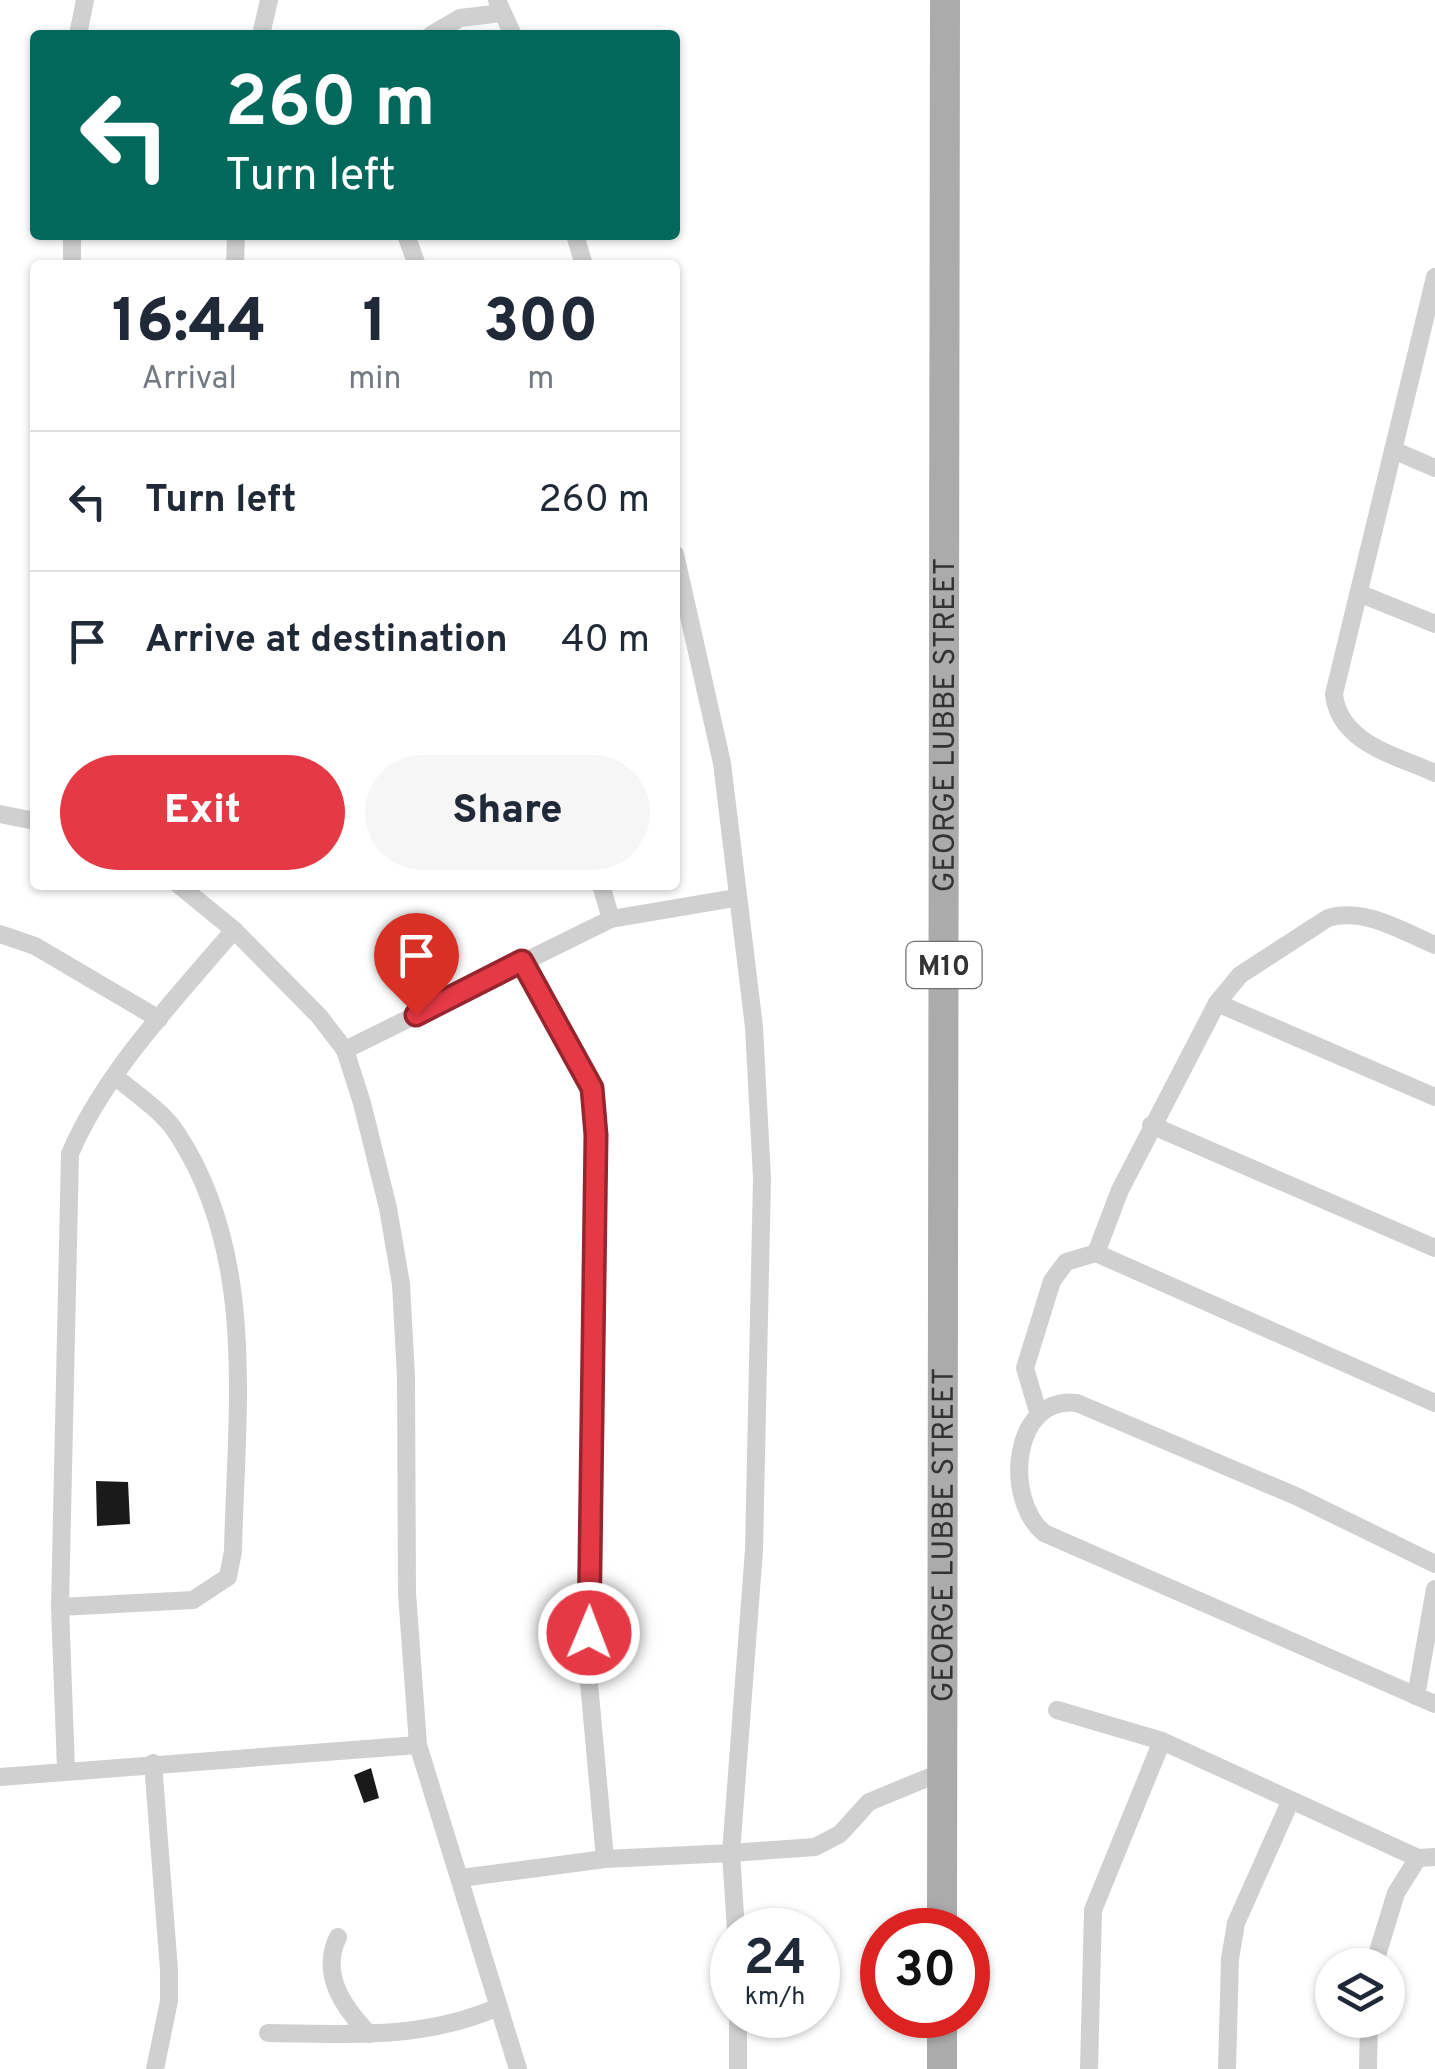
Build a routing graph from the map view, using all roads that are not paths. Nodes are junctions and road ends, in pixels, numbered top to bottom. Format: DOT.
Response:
graph roads {
  1 [pos="85,0"];
  2 [pos="270,0"];
  3 [pos="945,0"];
  4 [pos="500,6"];
  5 [pos="79,30"];
  6 [pos="263,30"];
  7 [pos="439,30"];
  8 [pos="512,30"];
  9 [pos="1435,278"];
  10 [pos="1431,313"];
  11 [pos="1393,450"];
  12 [pos="1435,468"];
  13 [pos="680,576"];
  14 [pos="1361,594"];
  15 [pos="1435,624"];
  16 [pos="1435,773"];
  17 [pos="0,814"];
  18 [pos="30,820"];
  19 [pos="186,890"];
  20 [pos="602,890"];
  21 [pos="735,898"];
  22 [pos="611,919"];
  23 [pos="234,930"];
  24 [pos="0,934"];
  25 [pos="1435,945"];
  26 [pos="522,961"];
  27 [pos="1217,1003"];
  28 [pos="158,1019"];
  29 [pos="345,1050"];
  30 [pos="117,1078"];
  31 [pos="1435,1096"];
  32 [pos="1151,1125"];
  33 [pos="1435,1248"];
  34 [pos="1096,1253"];
  35 [pos="1435,1402"];
  36 [pos="1038,1412"];
  37 [pos="1435,1564"];
  38 [pos="1435,1589"];
  39 [pos="60,1607"];
  40 [pos="1416,1696"];
  41 [pos="1435,1704"];
  42 [pos="1056,1710"];
  43 [pos="1162,1741"];
  44 [pos="418,1745"];
  45 [pos="153,1763"];
  46 [pos="66,1769"];
  47 [pos="942,1772"];
  48 [pos="0,1777"];
  49 [pos="1290,1802"];
  50 [pos="731,1853"];
  51 [pos="1427,1858"];
  52 [pos="605,1859"];
  53 [pos="462,1878"];
  54 [pos="735,1908"];
  55 [pos="942,1908"];
  56 [pos="338,1937"];
  57 [pos="1379,1948"];
  58 [pos="498,2007"];
  59 [pos="268,2033"];
  60 [pos="370,2034"];
  61 [pos="738,2038"];
  62 [pos="942,2038"];
  63 [pos="1369,2038"];
  64 [pos="154,2069"];
  65 [pos="518,2069"];
  66 [pos="738,2069"];
  67 [pos="942,2069"];
  68 [pos="1088,2069"];
  69 [pos="1227,2069"];
  70 [pos="1368,2069"];
  1 -- 5 [label="street"];
  2 -- 6 [label="street"];
  3 -- 47 [label="main road, GEORGE LUBBE STREET / M10"];
  4 -- 7 [label="street"];
  4 -- 8 [label="street"];
  9 -- 10 [label="street"];
  10 -- 11 [label="street"];
  11 -- 12 [label="street"];
  11 -- 14 [label="street"];
  13 -- 21 [label="street"];
  14 -- 15 [label="street"];
  14 -- 16 [label="street"];
  17 -- 18 [label="street"];
  19 -- 23 [label="street"];
  20 -- 22 [label="street"];
  21 -- 22 [label="street"];
  21 -- 50 [label="street"];
  22 -- 26 [label="street"];
  23 -- 28 [label="street"];
  23 -- 29 [label="street"];
  24 -- 28 [label="street"];
  25 -- 27 [label="street"];
  26 -- 29 [label="street"];
  26 -- 52 [label="street"];
  27 -- 31 [label="street"];
  27 -- 32 [label="street"];
  28 -- 30 [label="street"];
  29 -- 44 [label="street"];
  30 -- 39 [label="street"];
  30 -- 39 [label="street"];
  32 -- 33 [label="street"];
  32 -- 34 [label="street"];
  34 -- 35 [label="street"];
  34 -- 36 [label="street"];
  36 -- 37 [label="street"];
  36 -- 40 [label="street"];
  38 -- 40 [label="street"];
  39 -- 46 [label="street"];
  40 -- 41 [label="street"];
  42 -- 43 [label="street"];
  43 -- 49 [label="street"];
  43 -- 68 [label="street"];
  44 -- 45 [label="street"];
  44 -- 53 [label="street"];
  45 -- 46 [label="street"];
  45 -- 64 [label="street"];
  46 -- 48 [label="street"];
  47 -- 50 [label="street"];
  47 -- 55 [label="main road, GEORGE LUBBE STREET / M10"];
  49 -- 51 [label="street"];
  49 -- 69 [label="street"];
  50 -- 52 [label="street"];
  50 -- 54 [label="street"];
  51 -- 57 [label="street"];
  52 -- 53 [label="street"];
  53 -- 58 [label="street"];
  56 -- 60 [label="street"];
  58 -- 60 [label="street"];
  58 -- 65 [label="street"];
  59 -- 60 [label="street"];
  61 -- 66 [label="street"];
  62 -- 67 [label="main road"];
  63 -- 70 [label="street"];
}
